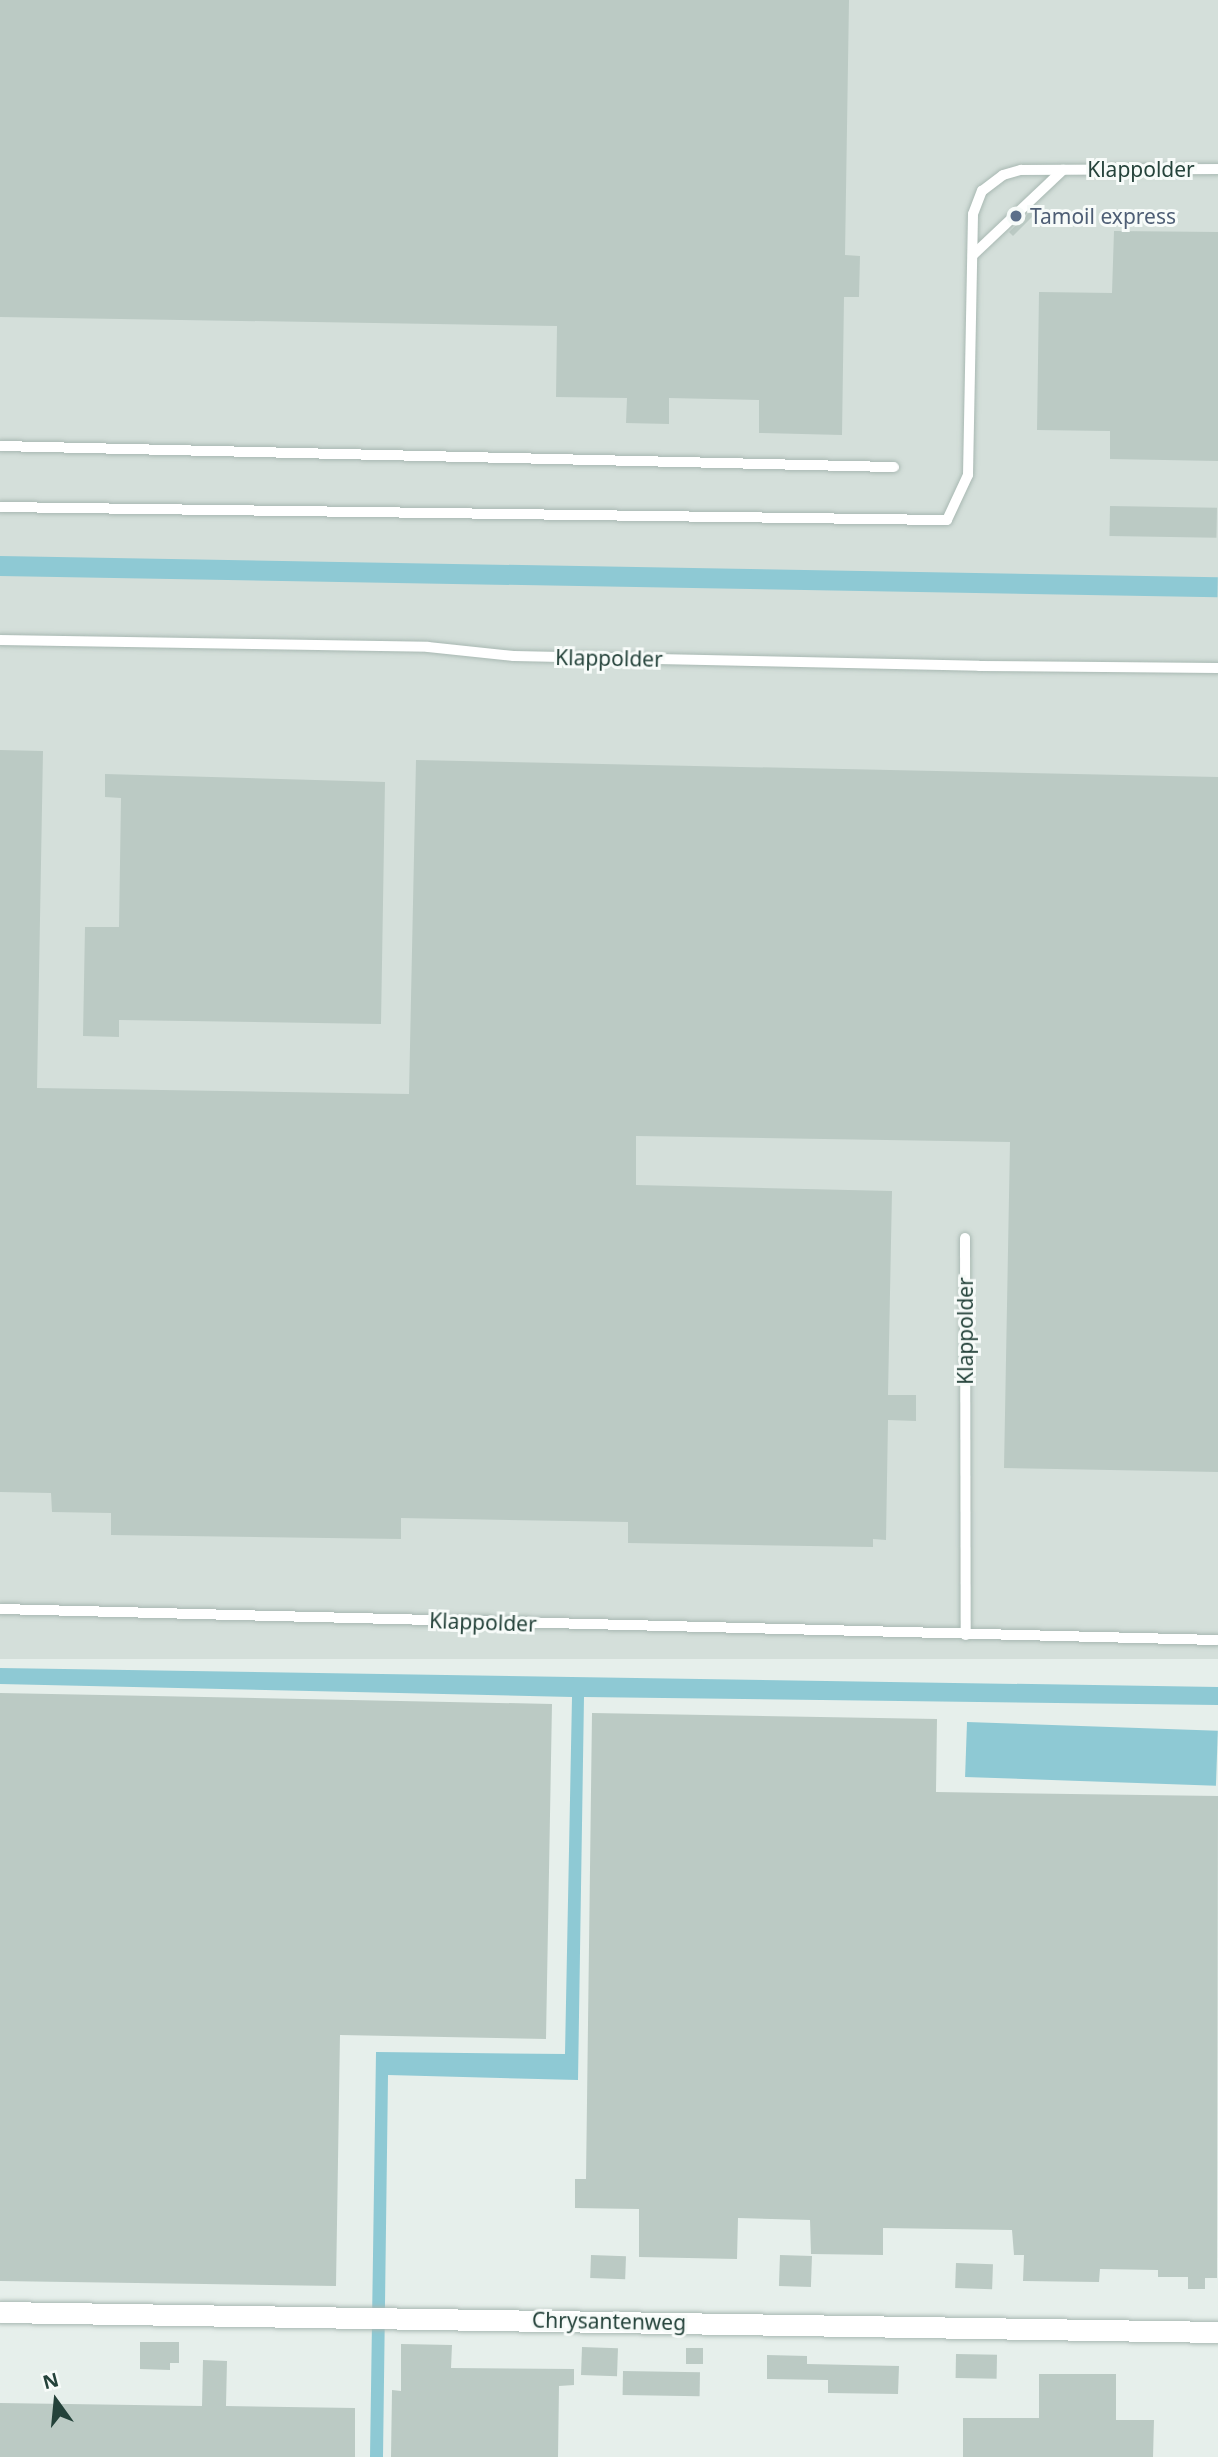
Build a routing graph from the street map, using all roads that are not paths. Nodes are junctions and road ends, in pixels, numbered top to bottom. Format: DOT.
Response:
graph roads {
  1 [pos="1218,169"];
  2 [pos="1063,170"];
  3 [pos="973,256"];
  4 [pos="0,446"];
  5 [pos="894,467"];
  6 [pos="0,508"];
  7 [pos="0,640"];
  8 [pos="1218,668"];
  9 [pos="965,1238"];
  10 [pos="0,1609"];
  11 [pos="966,1635"];
  12 [pos="1218,1640"];
  13 [pos="0,2312"];
  14 [pos="1218,2332"];
  1 -- 2 [label="lane, Klappolder"];
  2 -- 3 [label="lane, Klappolder"];
  2 -- 3 [label="lane, Klappolder"];
  3 -- 6 [label="lane, Klappolder"];
  4 -- 5 [label="lane"];
  7 -- 8 [label="lane, Klappolder"];
  9 -- 11 [label="lane, Klappolder"];
  10 -- 11 [label="lane, Klappolder"];
  11 -- 12 [label="lane, Klappolder"];
  13 -- 14 [label="street, Chrysantenweg"];
}
